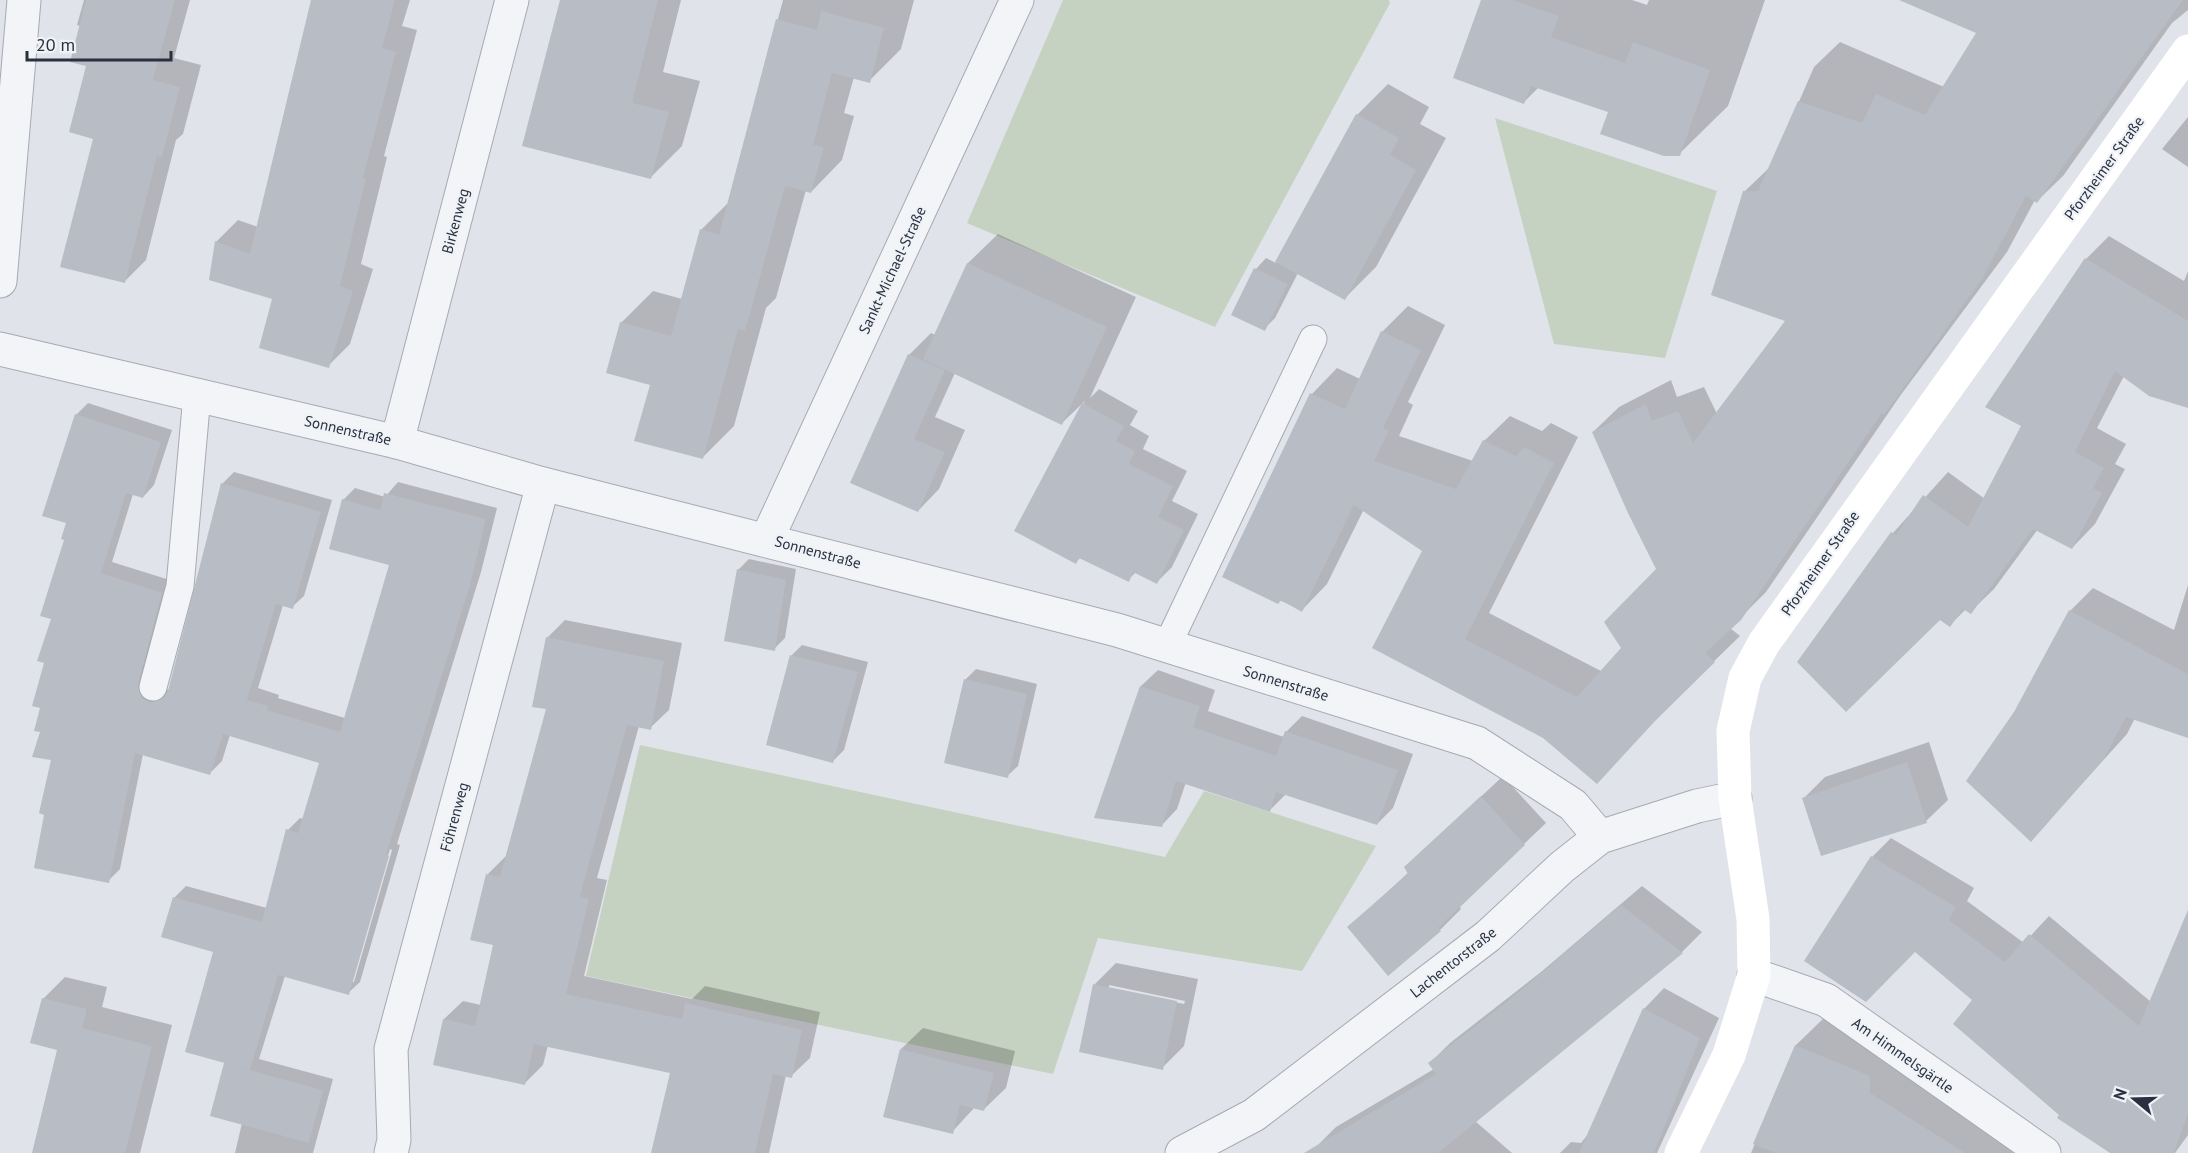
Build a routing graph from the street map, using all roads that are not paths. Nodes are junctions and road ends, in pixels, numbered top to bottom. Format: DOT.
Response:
graph roads {
  1 [pos="24,0"];
  2 [pos="512,0"];
  3 [pos="1017,0"];
  4 [pos="2188,51"];
  5 [pos="0,281"];
  6 [pos="1313,339"];
  7 [pos="0,350"];
  8 [pos="197,395"];
  9 [pos="397,442"];
  10 [pos="543,484"];
  11 [pos="766,539"];
  12 [pos="1167,646"];
  13 [pos="153,687"];
  14 [pos="1735,798"];
  15 [pos="1600,837"];
  16 [pos="1754,975"];
  17 [pos="391,1153"];
  18 [pos="1182,1153"];
  19 [pos="1682,1153"];
  20 [pos="2044,1153"];
  1 -- 5 [label="street"];
  2 -- 9 [label="street, Birkenweg"];
  3 -- 11 [label="street, Sankt-Michael-Straße"];
  4 -- 14 [label="street, Pforzheimer Straße"];
  6 -- 12 [label="lane"];
  7 -- 8 [label="street, Sonnenstraße"];
  8 -- 9 [label="street, Sonnenstraße"];
  8 -- 13 [label="lane"];
  9 -- 10 [label="street, Sonnenstraße"];
  10 -- 11 [label="street, Sonnenstraße"];
  10 -- 17 [label="street, Föhrenweg"];
  11 -- 12 [label="street, Sonnenstraße"];
  12 -- 15 [label="street, Sonnenstraße"];
  14 -- 15 [label="street, Lachentorstraße"];
  14 -- 16 [label="street, Pforzheimer Straße"];
  15 -- 18 [label="street, Lachentorstraße"];
  16 -- 19 [label="street, Pforzheimer Straße"];
  16 -- 20 [label="street, Am Himmelsgärtle"];
}
